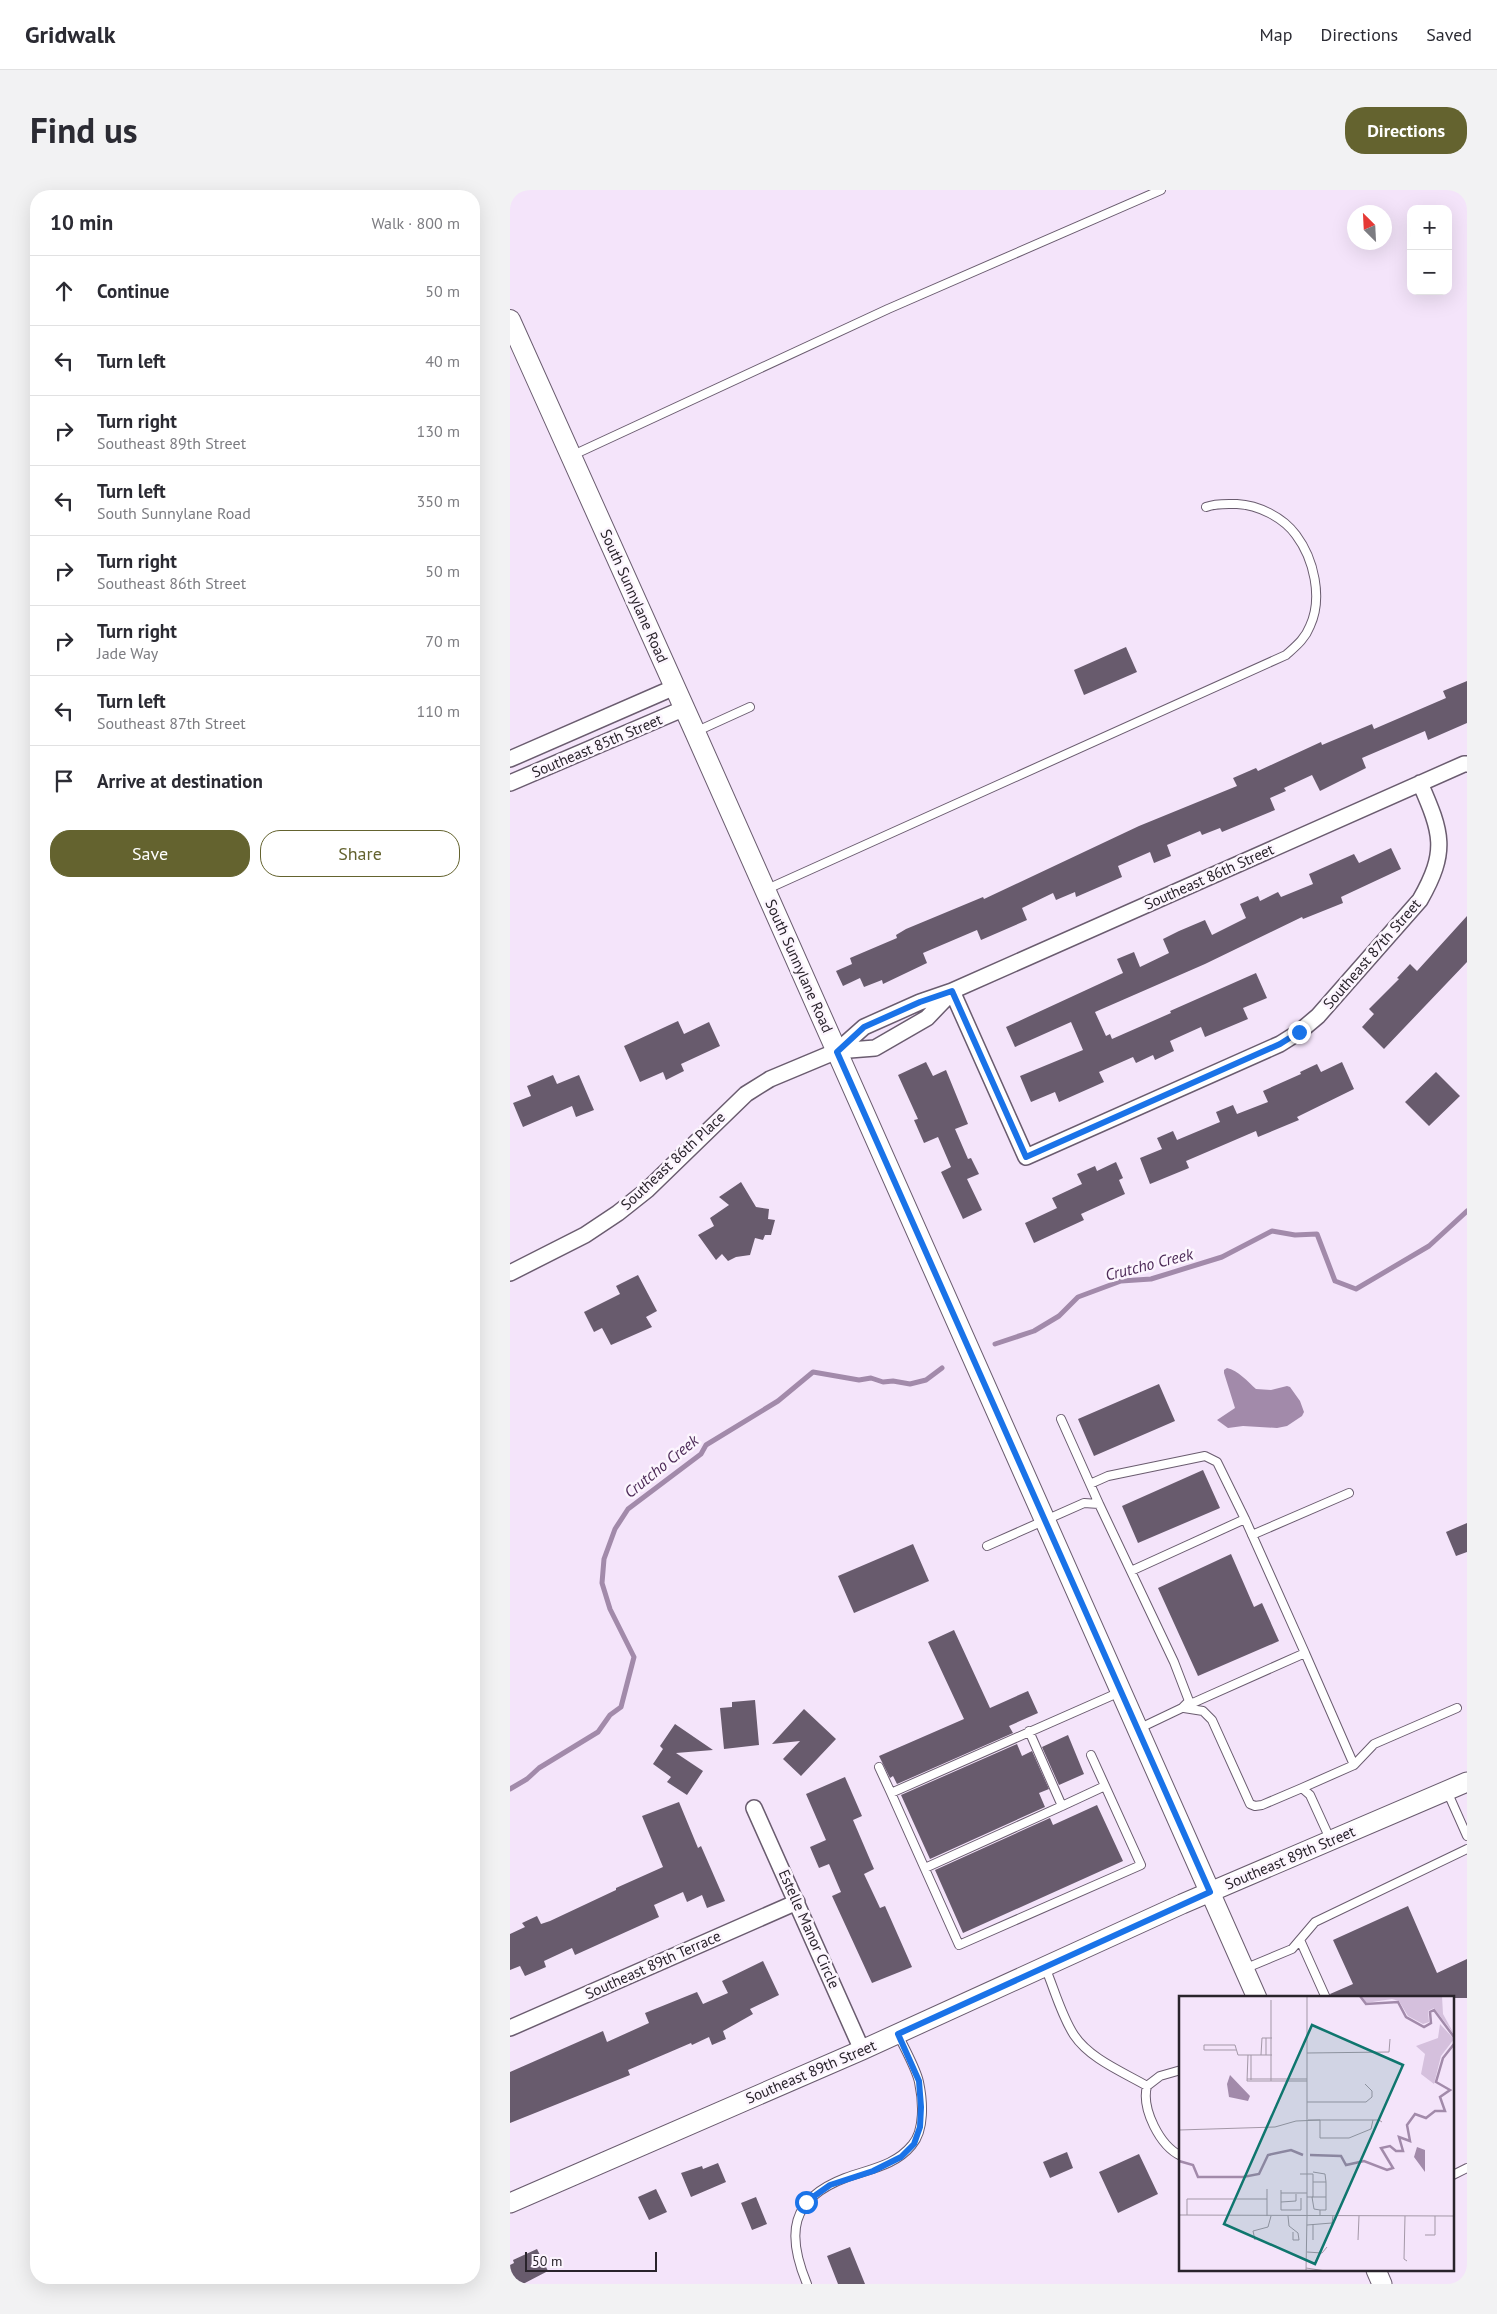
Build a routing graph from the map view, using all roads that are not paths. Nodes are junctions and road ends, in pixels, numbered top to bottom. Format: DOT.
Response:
graph roads {
  1 [pos="1161,190"];
  2 [pos="510,320"];
  3 [pos="571,456"];
  4 [pos="1206,506"];
  5 [pos="675,687"];
  6 [pos="750,707"];
  7 [pos="685,708"];
  8 [pos="695,732"];
  9 [pos="511,759"];
  10 [pos="1467,764"];
  11 [pos="515,781"];
  12 [pos="1420,783"];
  13 [pos="765,890"];
  14 [pos="952,991"];
  15 [pos="837,1052"];
  16 [pos="510,1273"];
  17 [pos="1061,1419"];
  18 [pos="1090,1484"];
  19 [pos="1349,1493"];
  20 [pos="1099,1504"];
  21 [pos="1245,1519"];
  22 [pos="1045,1520"];
  23 [pos="1252,1536"];
  24 [pos="987,1546"];
  25 [pos="1131,1571"];
  26 [pos="1305,1653"];
  27 [pos="1121,1691"];
  28 [pos="1182,1708"];
  29 [pos="1457,1708"];
  30 [pos="1138,1729"];
  31 [pos="1029,1731"];
  32 [pos="1091,1755"];
  33 [pos="1354,1765"];
  34 [pos="879,1767"];
  35 [pos="1467,1782"];
  36 [pos="1106,1786"];
  37 [pos="1302,1788"];
  38 [pos="1446,1791"];
  39 [pos="891,1793"];
  40 [pos="1062,1806"];
  41 [pos="754,1808"];
  42 [pos="1467,1836"];
  43 [pos="1331,1841"];
  44 [pos="1467,1849"];
  45 [pos="925,1868"];
  46 [pos="1210,1892"];
  47 [pos="797,1902"];
  48 [pos="1300,1940"];
  49 [pos="1045,1967"];
  50 [pos="1244,1969"];
  51 [pos="1256,1996"];
  52 [pos="1325,1996"];
  53 [pos="510,2028"];
  54 [pos="898,2034"];
  55 [pos="862,2050"];
  56 [pos="1179,2071"];
  57 [pos="1147,2086"];
  58 [pos="1179,2155"];
  59 [pos="1467,2168"];
  60 [pos="1454,2174"];
  61 [pos="510,2203"];
  62 [pos="1377,2272"];
  63 [pos="807,2284"];
  64 [pos="1382,2284"];
  1 -- 3 [label="lane"];
  2 -- 3 [label="main road, South Sunnylane Road"];
  3 -- 5 [label="main road, South Sunnylane Road"];
  4 -- 13 [label="lane"];
  5 -- 7 [label="main road, South Sunnylane Road"];
  5 -- 9 [label="street, Southeast 85th Street"];
  6 -- 8 [label="lane"];
  7 -- 8 [label="main road, South Sunnylane Road"];
  7 -- 11 [label="street, Southeast 85th Street"];
  8 -- 13 [label="main road, South Sunnylane Road"];
  9 -- 11 [label="street"];
  10 -- 12 [label="street, Southeast 86th Street"];
  12 -- 14 [label="street, Southeast 86th Street"];
  12 -- 14 [label="street, Southeast 87th Street"];
  13 -- 15 [label="main road, South Sunnylane Road"];
  14 -- 15 [label="street, Southeast 86th Street"];
  14 -- 15 [label="street, Southeast 86th Street"];
  15 -- 16 [label="street, Southeast 86th Place"];
  15 -- 22 [label="main road, South Sunnylane Road"];
  17 -- 18 [label="lane"];
  18 -- 20 [label="lane"];
  18 -- 21 [label="lane"];
  19 -- 23 [label="lane"];
  20 -- 22 [label="lane"];
  20 -- 25 [label="lane"];
  21 -- 23 [label="lane"];
  21 -- 25 [label="lane"];
  22 -- 24 [label="lane"];
  22 -- 27 [label="main road, South Sunnylane Road"];
  23 -- 26 [label="lane"];
  25 -- 28 [label="lane"];
  26 -- 28 [label="lane"];
  26 -- 33 [label="lane"];
  27 -- 30 [label="main road, South Sunnylane Road"];
  27 -- 31 [label="lane"];
  28 -- 30 [label="lane"];
  28 -- 37 [label="lane"];
  29 -- 33 [label="lane"];
  30 -- 46 [label="main road, South Sunnylane Road"];
  31 -- 39 [label="lane"];
  31 -- 40 [label="lane"];
  32 -- 36 [label="lane"];
  33 -- 37 [label="lane"];
  34 -- 39 [label="lane"];
  35 -- 38 [label="street, Southeast 89th Street"];
  36 -- 40 [label="lane"];
  36 -- 45 [label="lane"];
  37 -- 43 [label="lane"];
  38 -- 42 [label="lane"];
  38 -- 43 [label="street, Southeast 89th Street"];
  39 -- 45 [label="lane"];
  40 -- 45 [label="lane"];
  41 -- 47 [label="street, Estelle Manor Circle"];
  43 -- 46 [label="street, Southeast 89th Street"];
  44 -- 48 [label="lane"];
  46 -- 49 [label="street, Southeast 89th Street"];
  46 -- 50 [label="street, South Sunnylane Road"];
  47 -- 53 [label="street, Southeast 89th Terrace"];
  47 -- 55 [label="street, Estelle Manor Circle"];
  48 -- 50 [label="lane"];
  48 -- 52 [label="lane"];
  49 -- 54 [label="street, Southeast 89th Street"];
  49 -- 57 [label="lane"];
  50 -- 51 [label="street, South Sunnylane Road"];
  54 -- 55 [label="street, Southeast 89th Street"];
  54 -- 63 [label="lane"];
  55 -- 61 [label="street, Southeast 89th Street"];
  56 -- 57 [label="lane"];
  57 -- 58 [label="lane"];
  59 -- 60 [label="lane"];
  62 -- 64 [label="street"];
}
